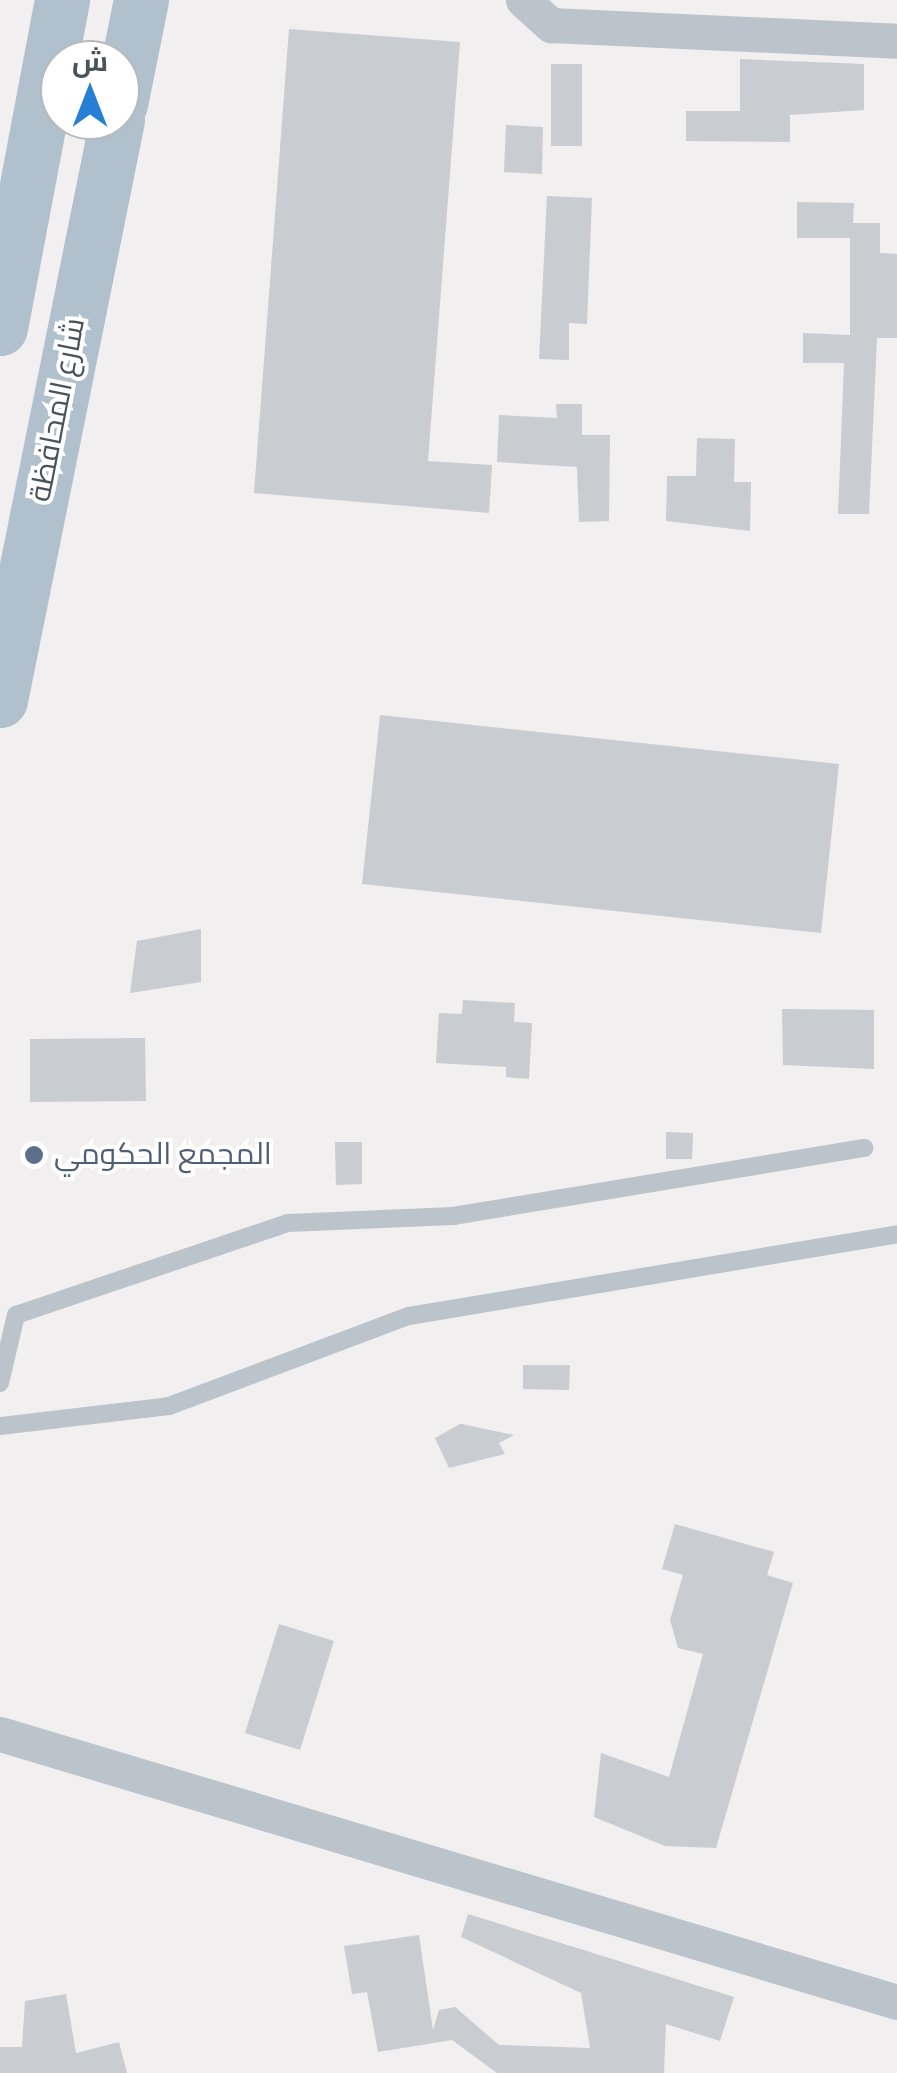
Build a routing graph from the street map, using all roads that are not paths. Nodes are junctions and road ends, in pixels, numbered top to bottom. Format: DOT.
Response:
graph roads {
  1 [pos="62,0"];
  2 [pos="141,0"];
  3 [pos="523,0"];
  4 [pos="133,40"];
  5 [pos="897,40"];
  6 [pos="113,140"];
  7 [pos="0,328"];
  8 [pos="0,700"];
  9 [pos="864,1148"];
  10 [pos="897,1234"];
  11 [pos="0,1383"];
  12 [pos="0,1426"];
  13 [pos="0,1734"];
  14 [pos="897,2002"];
  1 -- 7 [label="main road"];
  2 -- 4 [label="main road"];
  3 -- 5 [label="street"];
  6 -- 8 [label="main road, شارع المحافظة"];
  9 -- 11 [label="lane"];
  10 -- 12 [label="lane"];
  13 -- 14 [label="street"];
}
